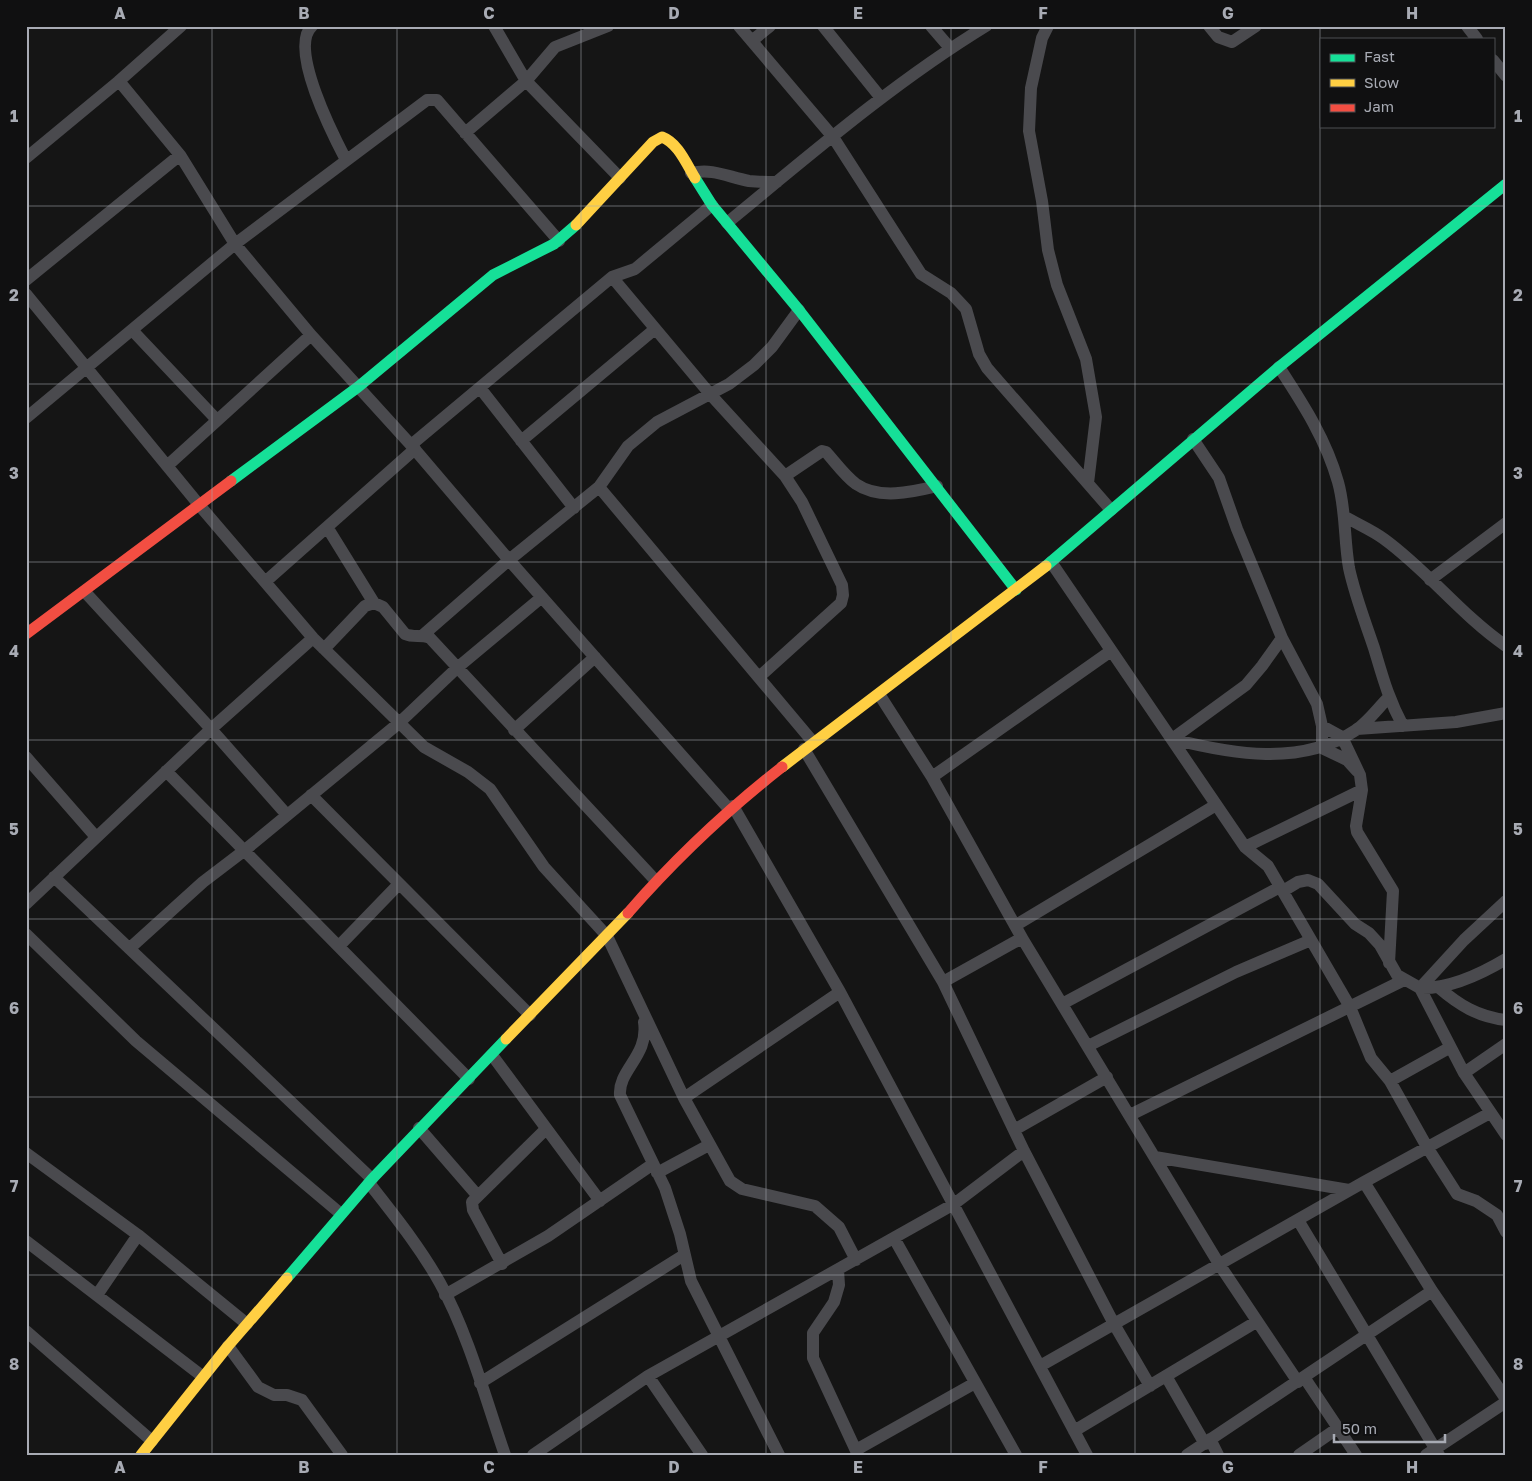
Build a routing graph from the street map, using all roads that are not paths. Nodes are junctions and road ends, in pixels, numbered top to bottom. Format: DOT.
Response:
graph roads {
  1 [pos="181,26"];
  2 [pos="312,26"];
  3 [pos="494,26"];
  4 [pos="608,26"];
  5 [pos="740,26"];
  6 [pos="770,26"];
  7 [pos="823,26"];
  8 [pos="931,26"];
  9 [pos="986,26"];
  10 [pos="1048,26"];
  11 [pos="1209,26"];
  12 [pos="1256,26"];
  13 [pos="1467,26"];
  14 [pos="1476,38"];
  15 [pos="753,40"];
  16 [pos="950,48"];
  17 [pos="1494,61"];
  18 [pos="1506,76"];
  19 [pos="119,81"];
  20 [pos="526,81"];
  21 [pos="881,98"];
  22 [pos="466,134"];
  23 [pos="833,137"];
  24 [pos="180,155"];
  25 [pos="26,158"];
  26 [pos="346,160"];
  27 [pos="691,174"];
  28 [pos="620,178"];
  29 [pos="777,182"];
  30 [pos="1506,184"];
  31 [pos="712,205"];
  32 [pos="727,223"];
  33 [pos="559,241"];
  34 [pos="235,244"];
  35 [pos="612,277"];
  36 [pos="26,280"];
  37 [pos="26,294"];
  38 [pos="799,310"];
  39 [pos="655,329"];
  40 [pos="132,330"];
  41 [pos="311,335"];
  42 [pos="85,368"];
  43 [pos="1279,368"];
  44 [pos="358,386"];
  45 [pos="480,388"];
  46 [pos="710,394"];
  47 [pos="26,418"];
  48 [pos="217,420"];
  49 [pos="1194,439"];
  50 [pos="521,441"];
  51 [pos="413,447"];
  52 [pos="167,466"];
  53 [pos="785,476"];
  54 [pos="1088,483"];
  55 [pos="937,486"];
  56 [pos="599,487"];
  57 [pos="200,506"];
  58 [pos="574,508"];
  59 [pos="1111,510"];
  60 [pos="1344,516"];
  61 [pos="1506,523"];
  62 [pos="327,527"];
  63 [pos="509,560"];
  64 [pos="1051,562"];
  65 [pos="1430,580"];
  66 [pos="265,582"];
  67 [pos="1016,590"];
  68 [pos="84,592"];
  69 [pos="542,597"];
  70 [pos="374,603"];
  71 [pos="26,634"];
  72 [pos="423,635"];
  73 [pos="313,638"];
  74 [pos="1282,638"];
  75 [pos="1506,646"];
  76 [pos="324,649"];
  77 [pos="1111,651"];
  78 [pos="595,657"];
  79 [pos="457,668"];
  80 [pos="758,677"];
  81 [pos="879,694"];
  82 [pos="1388,698"];
  83 [pos="1506,713"];
  84 [pos="398,723"];
  85 [pos="1322,726"];
  86 [pos="1403,726"];
  87 [pos="212,728"];
  88 [pos="1357,729"];
  89 [pos="514,730"];
  90 [pos="1342,737"];
  91 [pos="1172,739"];
  92 [pos="809,746"];
  93 [pos="1322,748"];
  94 [pos="26,757"];
  95 [pos="166,771"];
  96 [pos="1360,775"];
  97 [pos="932,777"];
  98 [pos="1362,790"];
  99 [pos="312,795"];
  100 [pos="1216,805"];
  101 [pos="731,808"];
  102 [pos="287,816"];
  103 [pos="96,837"];
  104 [pos="1245,847"];
  105 [pos="246,850"];
  106 [pos="54,877"];
  107 [pos="656,881"];
  108 [pos="398,885"];
  109 [pos="1281,889"];
  110 [pos="1506,901"];
  111 [pos="26,904"];
  112 [pos="1016,925"];
  113 [pos="26,934"];
  114 [pos="607,936"];
  115 [pos="1022,938"];
  116 [pos="1311,940"];
  117 [pos="339,946"];
  118 [pos="130,948"];
  119 [pos="1506,959"];
  120 [pos="1389,963"];
  121 [pos="1404,980"];
  122 [pos="943,982"];
  123 [pos="1420,988"];
  124 [pos="1438,988"];
  125 [pos="840,992"];
  126 [pos="1062,1004"];
  127 [pos="1350,1007"];
  128 [pos="642,1013"];
  129 [pos="530,1015"];
  130 [pos="1506,1020"];
  131 [pos="1506,1044"];
  132 [pos="1088,1046"];
  133 [pos="1450,1048"];
  134 [pos="492,1055"];
  135 [pos="1464,1073"];
  136 [pos="1107,1077"];
  137 [pos="469,1079"];
  138 [pos="1390,1081"];
  139 [pos="684,1098"];
  140 [pos="1490,1113"];
  141 [pos="1130,1115"];
  142 [pos="419,1128"];
  143 [pos="546,1129"];
  144 [pos="1014,1130"];
  145 [pos="1506,1135"];
  146 [pos="709,1145"];
  147 [pos="1427,1147"];
  148 [pos="1024,1151"];
  149 [pos="26,1153"];
  150 [pos="1155,1157"];
  151 [pos="655,1169"];
  152 [pos="371,1181"];
  153 [pos="1364,1182"];
  154 [pos="1349,1190"];
  155 [pos="478,1195"];
  156 [pos="600,1201"];
  157 [pos="954,1204"];
  158 [pos="341,1214"];
  159 [pos="1298,1220"];
  160 [pos="1505,1227"];
  161 [pos="138,1235"];
  162 [pos="894,1238"];
  163 [pos="26,1240"];
  164 [pos="684,1256"];
  165 [pos="856,1260"];
  166 [pos="502,1264"];
  167 [pos="1219,1264"];
  168 [pos="838,1270"];
  169 [pos="1432,1290"];
  170 [pos="97,1295"];
  171 [pos="445,1295"];
  172 [pos="1256,1322"];
  173 [pos="247,1324"];
  174 [pos="1114,1324"];
  175 [pos="26,1331"];
  176 [pos="1367,1336"];
  177 [pos="718,1337"];
  178 [pos="228,1346"];
  179 [pos="1040,1366"];
  180 [pos="202,1376"];
  181 [pos="648,1376"];
  182 [pos="1166,1376"];
  183 [pos="1301,1379"];
  184 [pos="480,1382"];
  185 [pos="975,1383"];
  186 [pos="1150,1386"];
  187 [pos="1504,1406"];
  188 [pos="1338,1428"];
  189 [pos="1074,1431"];
  190 [pos="152,1441"];
  191 [pos="1208,1441"];
  192 [pos="857,1452"];
  193 [pos="1011,1453"];
  194 [pos="1434,1453"];
  195 [pos="141,1455"];
  196 [pos="342,1455"];
  197 [pos="506,1455"];
  198 [pos="533,1455"];
  199 [pos="702,1455"];
  200 [pos="779,1455"];
  201 [pos="1087,1455"];
  202 [pos="1187,1455"];
  203 [pos="1218,1455"];
  204 [pos="1298,1455"];
  205 [pos="1356,1455"];
  1 -- 19 [label="street"];
  2 -- 26 [label="street"];
  3 -- 20 [label="street"];
  4 -- 20 [label="street"];
  5 -- 15 [label="street"];
  6 -- 15 [label="street"];
  7 -- 21 [label="street"];
  8 -- 16 [label="street"];
  9 -- 16 [label="street"];
  10 -- 54 [label="street"];
  11 -- 12 [label="street"];
  13 -- 14 [label="street"];
  15 -- 23 [label="street"];
  16 -- 21 [label="street"];
  17 -- 18 [label="street"];
  19 -- 24 [label="street"];
  19 -- 25 [label="street"];
  20 -- 22 [label="street"];
  20 -- 28 [label="street"];
  21 -- 23 [label="street"];
  22 -- 26 [label="street"];
  22 -- 33 [label="street"];
  23 -- 29 [label="street"];
  23 -- 54 [label="street"];
  24 -- 34 [label="street"];
  24 -- 36 [label="street"];
  26 -- 34 [label="street"];
  27 -- 28 [label="street"];
  27 -- 29 [label="street"];
  27 -- 31 [label="street"];
  28 -- 33 [label="street"];
  29 -- 32 [label="street"];
  30 -- 43 [label="street"];
  31 -- 32 [label="street"];
  31 -- 35 [label="street"];
  32 -- 38 [label="street"];
  33 -- 44 [label="street"];
  34 -- 40 [label="street"];
  34 -- 41 [label="street"];
  35 -- 39 [label="street"];
  35 -- 45 [label="street"];
  37 -- 42 [label="street"];
  38 -- 46 [label="street"];
  38 -- 55 [label="street"];
  39 -- 46 [label="street"];
  39 -- 50 [label="street"];
  40 -- 42 [label="street"];
  40 -- 48 [label="street"];
  41 -- 44 [label="street"];
  41 -- 48 [label="street"];
  42 -- 47 [label="street"];
  42 -- 52 [label="street"];
  43 -- 49 [label="street"];
  43 -- 60 [label="street"];
  44 -- 51 [label="street"];
  44 -- 57 [label="street"];
  45 -- 50 [label="street"];
  45 -- 51 [label="street"];
  46 -- 53 [label="street"];
  46 -- 56 [label="street"];
  48 -- 52 [label="street"];
  49 -- 59 [label="street"];
  49 -- 74 [label="street"];
  50 -- 58 [label="street"];
  51 -- 62 [label="street"];
  51 -- 63 [label="street"];
  52 -- 57 [label="street"];
  53 -- 55 [label="street"];
  53 -- 80 [label="street"];
  54 -- 59 [label="street"];
  55 -- 67 [label="street"];
  56 -- 58 [label="street"];
  56 -- 80 [label="street"];
  57 -- 66 [label="street"];
  57 -- 68 [label="street"];
  58 -- 63 [label="street"];
  59 -- 64 [label="street"];
  60 -- 65 [label="street"];
  60 -- 82 [label="street"];
  61 -- 65 [label="street"];
  62 -- 66 [label="street"];
  62 -- 70 [label="street"];
  63 -- 69 [label="street"];
  63 -- 72 [label="street"];
  64 -- 67 [label="street"];
  64 -- 77 [label="street"];
  65 -- 75 [label="street"];
  66 -- 73 [label="street"];
  67 -- 81 [label="street"];
  68 -- 71 [label="street"];
  68 -- 87 [label="street"];
  69 -- 78 [label="street"];
  69 -- 79 [label="street"];
  70 -- 72 [label="street"];
  70 -- 76 [label="street"];
  72 -- 79 [label="street"];
  73 -- 76 [label="street"];
  73 -- 87 [label="street"];
  74 -- 85 [label="street"];
  74 -- 91 [label="street"];
  76 -- 84 [label="street"];
  77 -- 91 [label="street"];
  77 -- 97 [label="street"];
  78 -- 89 [label="street"];
  78 -- 101 [label="street"];
  79 -- 84 [label="street"];
  79 -- 89 [label="street"];
  80 -- 92 [label="street"];
  81 -- 92 [label="street"];
  81 -- 97 [label="street"];
  82 -- 86 [label="street"];
  82 -- 88 [label="street"];
  83 -- 86 [label="street"];
  84 -- 99 [label="street"];
  84 -- 114 [label="street"];
  85 -- 90 [label="street"];
  85 -- 93 [label="street"];
  86 -- 88 [label="street"];
  87 -- 95 [label="street"];
  87 -- 102 [label="street"];
  88 -- 90 [label="street"];
  89 -- 107 [label="street"];
  90 -- 93 [label="street"];
  90 -- 96 [label="street"];
  91 -- 93 [label="street"];
  91 -- 100 [label="street"];
  92 -- 101 [label="street"];
  92 -- 122 [label="street"];
  93 -- 96 [label="street"];
  94 -- 103 [label="street"];
  95 -- 103 [label="street"];
  95 -- 105 [label="street"];
  96 -- 98 [label="street"];
  97 -- 112 [label="street"];
  98 -- 104 [label="street"];
  98 -- 120 [label="street"];
  99 -- 102 [label="street"];
  99 -- 108 [label="street"];
  100 -- 104 [label="street"];
  100 -- 112 [label="street"];
  101 -- 107 [label="street"];
  101 -- 125 [label="street"];
  102 -- 105 [label="street"];
  103 -- 106 [label="street"];
  104 -- 109 [label="street"];
  105 -- 117 [label="street"];
  105 -- 118 [label="street"];
  106 -- 111 [label="street"];
  106 -- 118 [label="street"];
  107 -- 114 [label="street"];
  108 -- 117 [label="street"];
  108 -- 129 [label="street"];
  109 -- 116 [label="street"];
  109 -- 120 [label="street"];
  109 -- 126 [label="street"];
  110 -- 123 [label="street"];
  112 -- 115 [label="street"];
  113 -- 158 [label="street"];
  114 -- 128 [label="street"];
  114 -- 129 [label="street"];
  115 -- 122 [label="street"];
  115 -- 126 [label="street"];
  116 -- 127 [label="street"];
  116 -- 132 [label="street"];
  117 -- 137 [label="street"];
  118 -- 152 [label="street"];
  119 -- 124 [label="street"];
  120 -- 121 [label="street"];
  121 -- 123 [label="street"];
  121 -- 127 [label="street"];
  122 -- 144 [label="street"];
  123 -- 124 [label="street"];
  123 -- 133 [label="street"];
  124 -- 130 [label="street"];
  125 -- 139 [label="street"];
  125 -- 157 [label="street"];
  126 -- 132 [label="street"];
  127 -- 138 [label="street"];
  127 -- 141 [label="street"];
  128 -- 139 [label="street"];
  128 -- 151 [label="street"];
  129 -- 134 [label="street"];
  131 -- 135 [label="street"];
  132 -- 136 [label="street"];
  133 -- 135 [label="street"];
  133 -- 138 [label="street"];
  134 -- 137 [label="street"];
  134 -- 143 [label="street"];
  135 -- 140 [label="street"];
  136 -- 141 [label="street"];
  136 -- 144 [label="street"];
  137 -- 142 [label="street"];
  138 -- 147 [label="street"];
  139 -- 146 [label="street"];
  140 -- 145 [label="street"];
  140 -- 147 [label="street"];
  141 -- 150 [label="street"];
  142 -- 152 [label="street"];
  142 -- 155 [label="street"];
  143 -- 155 [label="street"];
  143 -- 156 [label="street"];
  144 -- 148 [label="street"];
  146 -- 151 [label="street"];
  146 -- 165 [label="street"];
  147 -- 153 [label="street"];
  147 -- 160 [label="street"];
  148 -- 157 [label="street"];
  148 -- 174 [label="street"];
  149 -- 161 [label="street"];
  150 -- 154 [label="street"];
  150 -- 167 [label="street"];
  151 -- 156 [label="street"];
  151 -- 164 [label="street"];
  152 -- 158 [label="street"];
  152 -- 171 [label="street"];
  153 -- 154 [label="street"];
  153 -- 169 [label="street"];
  154 -- 159 [label="street"];
  155 -- 166 [label="street"];
  156 -- 166 [label="street"];
  157 -- 162 [label="street"];
  157 -- 179 [label="street"];
  158 -- 173 [label="street"];
  159 -- 167 [label="street"];
  159 -- 176 [label="street"];
  161 -- 170 [label="street"];
  161 -- 173 [label="street"];
  162 -- 165 [label="street"];
  162 -- 185 [label="street"];
  163 -- 170 [label="street"];
  164 -- 177 [label="street"];
  164 -- 184 [label="street"];
  165 -- 168 [label="street"];
  166 -- 171 [label="street"];
  167 -- 172 [label="street"];
  167 -- 174 [label="street"];
  168 -- 177 [label="street"];
  168 -- 192 [label="street"];
  169 -- 176 [label="street"];
  169 -- 187 [label="street"];
  170 -- 180 [label="street"];
  171 -- 184 [label="street"];
  172 -- 182 [label="street"];
  172 -- 183 [label="street"];
  173 -- 178 [label="street"];
  174 -- 179 [label="street"];
  174 -- 186 [label="street"];
  175 -- 190 [label="street"];
  176 -- 183 [label="street"];
  176 -- 194 [label="street"];
  177 -- 181 [label="street"];
  177 -- 200 [label="street"];
  178 -- 180 [label="street"];
  178 -- 196 [label="street"];
  179 -- 189 [label="street"];
  180 -- 190 [label="street"];
  181 -- 198 [label="street"];
  181 -- 199 [label="street"];
  182 -- 186 [label="street"];
  182 -- 191 [label="street"];
  183 -- 188 [label="street"];
  183 -- 191 [label="street"];
  184 -- 197 [label="street"];
  185 -- 192 [label="street"];
  185 -- 193 [label="street"];
  186 -- 189 [label="street"];
  187 -- 194 [label="street"];
  188 -- 204 [label="street"];
  188 -- 205 [label="street"];
  189 -- 201 [label="street"];
  190 -- 195 [label="street"];
  191 -- 202 [label="street"];
  191 -- 203 [label="street"];
}
